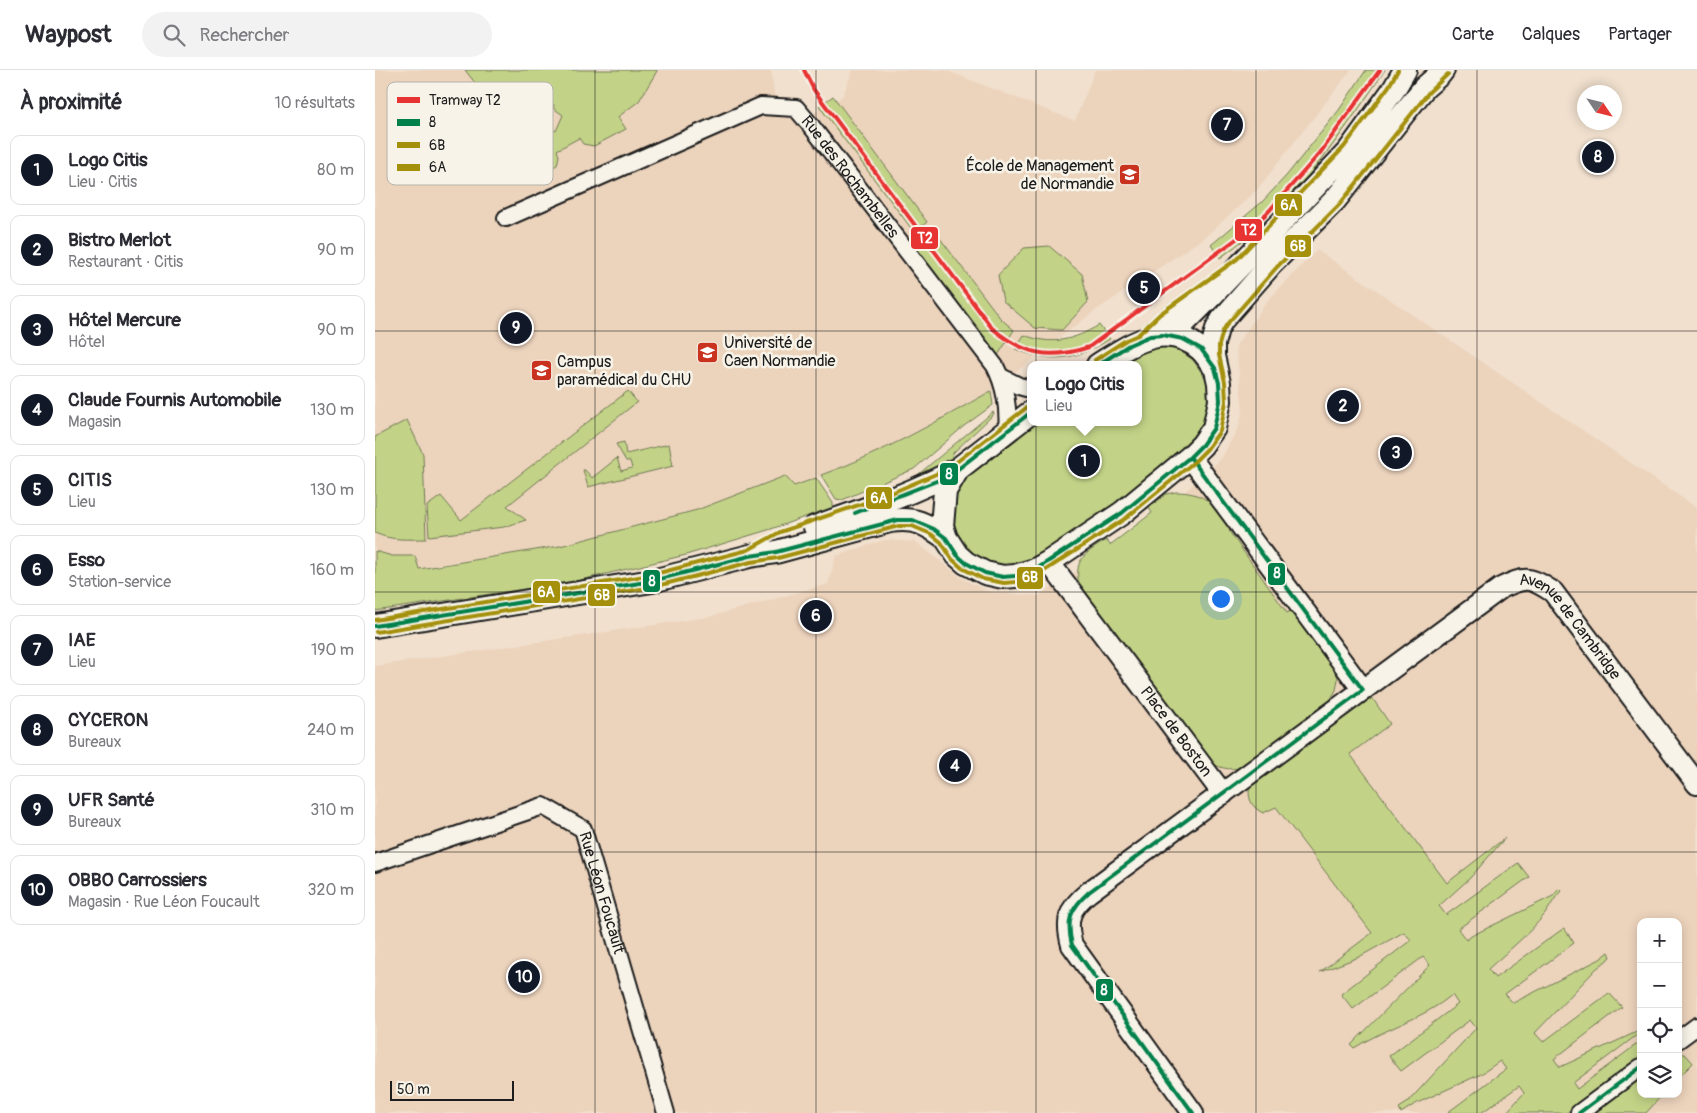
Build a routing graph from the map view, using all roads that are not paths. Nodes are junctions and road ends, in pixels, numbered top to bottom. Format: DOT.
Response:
graph roads {
  1 [pos="1405,70"];
  2 [pos="1443,70"];
  3 [pos="1426,79"];
  4 [pos="506,218"];
  5 [pos="1241,264"];
  6 [pos="1163,335"];
  7 [pos="1141,340"];
  8 [pos="1105,361"];
  9 [pos="1215,368"];
  10 [pos="1001,377"];
  11 [pos="1027,388"];
  12 [pos="1027,415"];
  13 [pos="1007,430"];
  14 [pos="1190,457"];
  15 [pos="958,470"];
  16 [pos="946,538"];
  17 [pos="750,556"];
  18 [pos="1049,562"];
  19 [pos="375,626"];
  20 [pos="1363,690"];
  21 [pos="1697,784"];
  22 [pos="1223,794"];
  23 [pos="375,863"];
  24 [pos="1697,1026"];
  25 [pos="1682,1037"];
  26 [pos="1637,1070"];
  27 [pos="666,1113"];
  28 [pos="1193,1113"];
  29 [pos="1579,1113"];
  1 -- 5 [label="main road"];
  2 -- 3 [label="main road"];
  3 -- 9 [label="main road"];
  4 -- 10 [label="street, Rue des Rochambelles"];
  5 -- 6 [label="main road"];
  5 -- 7 [label="street"];
  6 -- 7 [label="main road"];
  6 -- 9 [label="main road"];
  7 -- 8 [label="main road"];
  9 -- 14 [label="main road"];
  10 -- 11 [label="street"];
  10 -- 13 [label="street, Rue des Rochambelles"];
  12 -- 13 [label="main road"];
  13 -- 15 [label="main road"];
  14 -- 18 [label="main road"];
  14 -- 20 [label="street"];
  15 -- 16 [label="main road"];
  15 -- 17 [label="main road"];
  16 -- 17 [label="main road"];
  16 -- 18 [label="main road"];
  17 -- 19 [label="main road"];
  18 -- 22 [label="street, Place de Boston"];
  20 -- 21 [label="street, Avenue de Cambridge"];
  20 -- 22 [label="street, Place de Boston"];
  22 -- 28 [label="street"];
  23 -- 27 [label="street, Rue Léon Foucault"];
  24 -- 25 [label="street"];
  26 -- 29 [label="street"];
}
